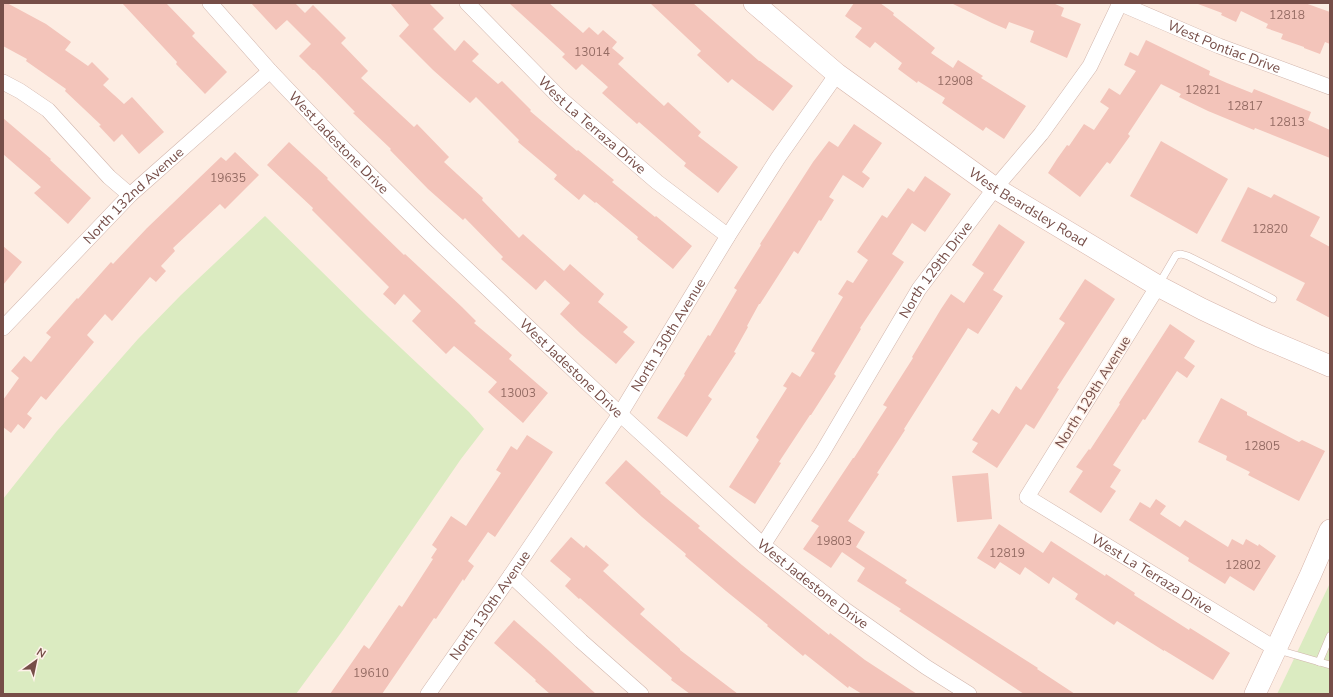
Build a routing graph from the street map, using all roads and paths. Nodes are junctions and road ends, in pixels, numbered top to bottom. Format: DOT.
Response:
graph roads {
  1 [pos="210,3"];
  2 [pos="467,3"];
  3 [pos="754,3"];
  4 [pos="1120,3"];
  5 [pos="270,71"];
  6 [pos="837,74"];
  7 [pos="3,82"];
  8 [pos="1330,88"];
  9 [pos="995,188"];
  10 [pos="130,195"];
  11 [pos="728,236"];
  12 [pos="1158,286"];
  13 [pos="1273,299"];
  14 [pos="3,328"];
  15 [pos="1330,366"];
  16 [pos="620,414"];
  17 [pos="1028,498"];
  18 [pos="1330,530"];
  19 [pos="764,546"];
  20 [pos="511,575"];
  21 [pos="1330,636"];
  22 [pos="1276,649"];
  23 [pos="1319,662"];
  24 [pos="1330,665"];
  25 [pos="428,694"];
  26 [pos="641,694"];
  27 [pos="969,694"];
  28 [pos="1254,694"];
  1 -- 5 [label="street, West Jadestone Drive"];
  2 -- 11 [label="street, West La Terraza Drive"];
  3 -- 6 [label="street, West Beardsley Road"];
  4 -- 8 [label="street, West Pontiac Drive"];
  4 -- 9 [label="street, North 129th Drive"];
  5 -- 10 [label="street, North 132nd Avenue"];
  5 -- 16 [label="street, West Jadestone Drive"];
  6 -- 9 [label="street, West Beardsley Road"];
  6 -- 11 [label="street, North 130th Avenue"];
  7 -- 10 [label="street"];
  9 -- 12 [label="street, West Beardsley Road"];
  9 -- 19 [label="street, North 129th Drive"];
  10 -- 14 [label="street, North 132nd Avenue"];
  11 -- 16 [label="street, North 130th Avenue"];
  12 -- 13 [label="lane"];
  12 -- 15 [label="street, West Beardsley Road"];
  12 -- 17 [label="street, North 129th Avenue"];
  16 -- 19 [label="street, West Jadestone Drive"];
  16 -- 20 [label="street, North 130th Avenue"];
  17 -- 22 [label="street, West La Terraza Drive"];
  18 -- 22 [label="street"];
  19 -- 27 [label="street, West Jadestone Drive"];
  20 -- 25 [label="street, North 130th Avenue"];
  20 -- 26 [label="street"];
  21 -- 23 [label="lane"];
  22 -- 23 [label="lane"];
  22 -- 28 [label="street"];
  23 -- 24 [label="lane"];
}
